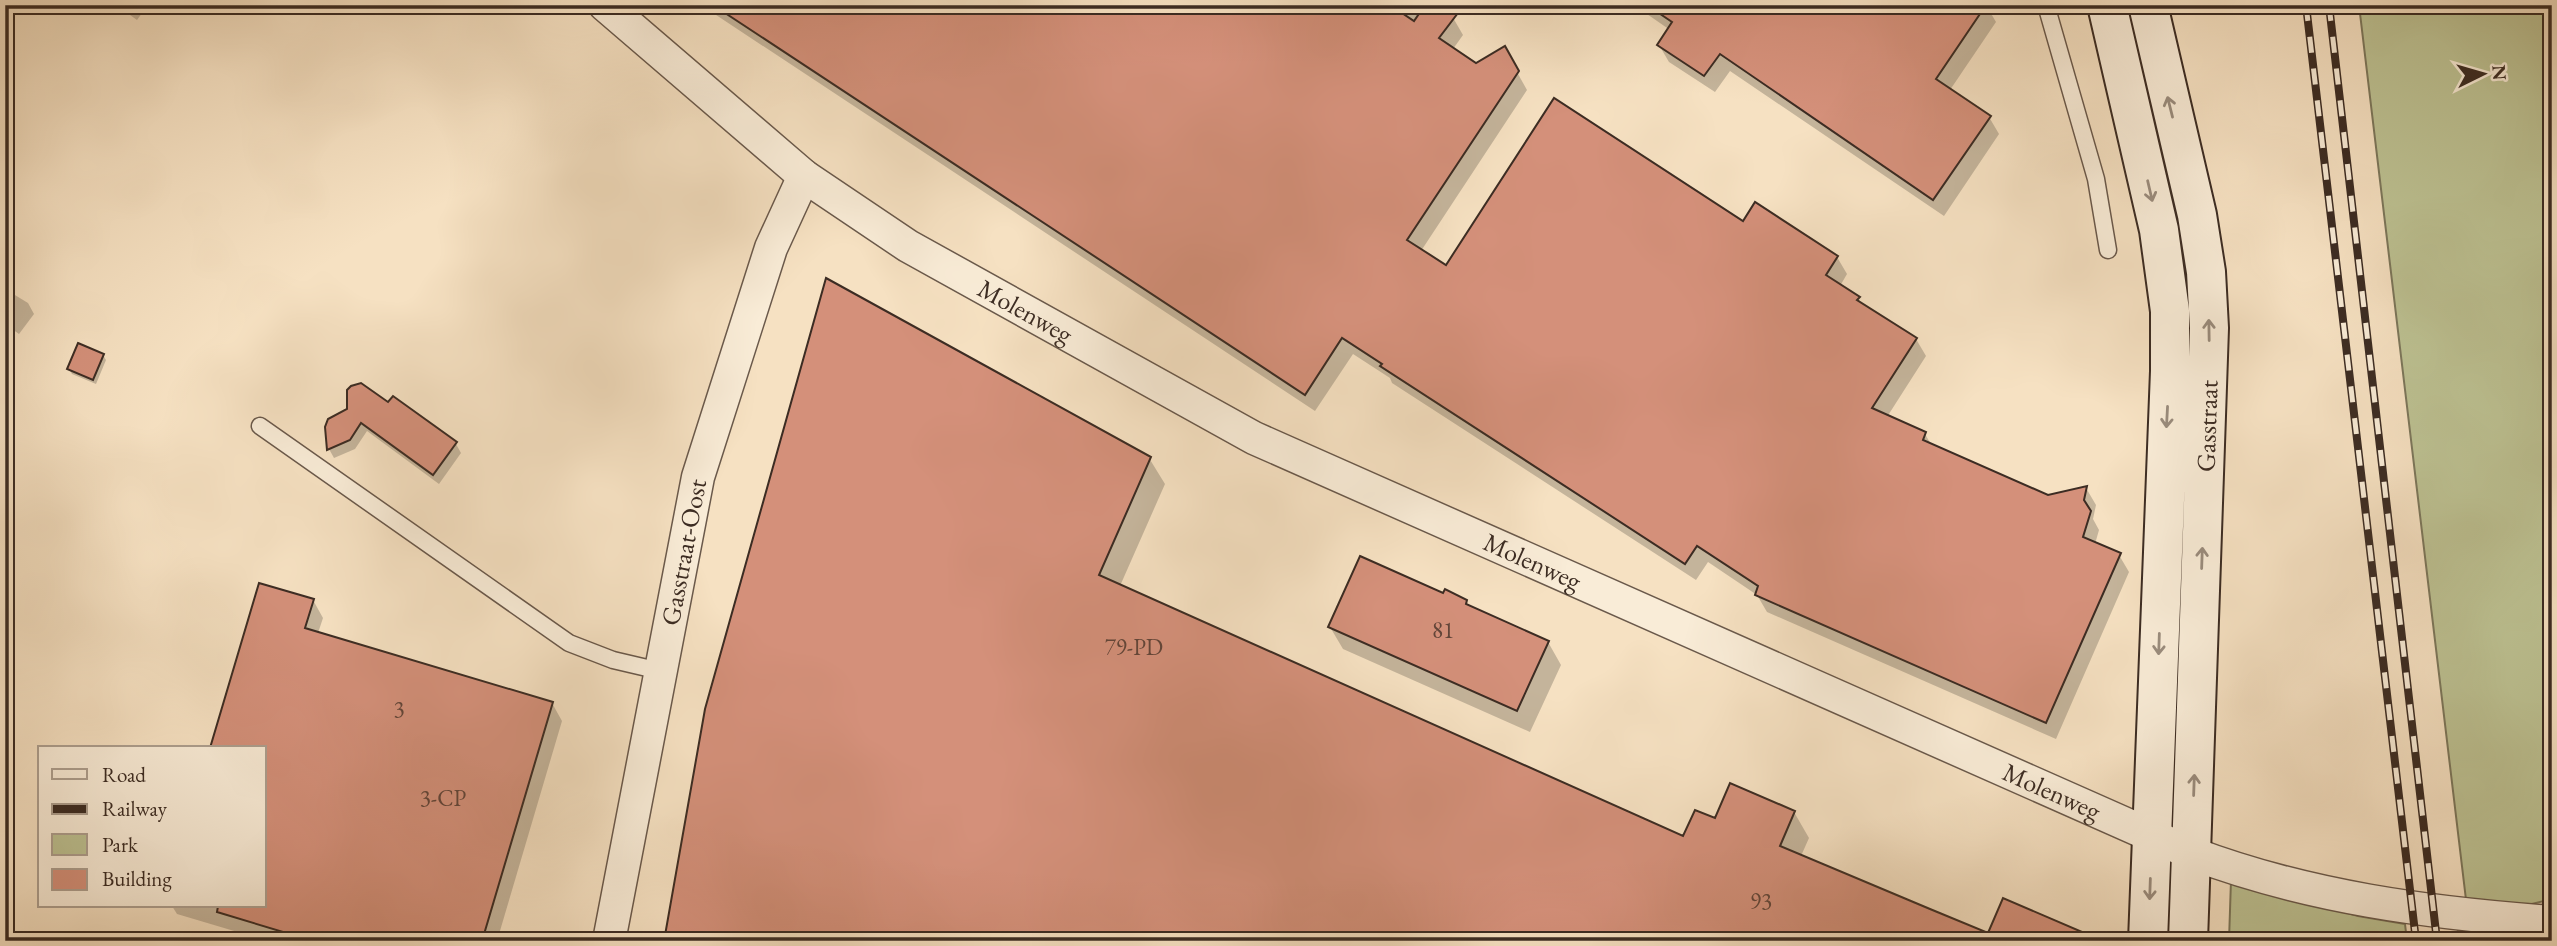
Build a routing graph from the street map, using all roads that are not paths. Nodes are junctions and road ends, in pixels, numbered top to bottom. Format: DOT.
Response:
graph roads {
  1 [pos="605,5"];
  2 [pos="2046,5"];
  3 [pos="2107,5"];
  4 [pos="2148,5"];
  5 [pos="804,176"];
  6 [pos="2108,250"];
  7 [pos="260,426"];
  8 [pos="660,671"];
  9 [pos="2151,837"];
  10 [pos="2191,853"];
  11 [pos="2552,922"];
  12 [pos="609,941"];
  13 [pos="2148,941"];
  14 [pos="2188,941"];
  1 -- 5 [label="street, Molenweg"];
  2 -- 6 [label="lane"];
  3 -- 9 [label="street, Gasstraat, one-way"];
  10 -- 4 [label="street, Gasstraat, one-way"];
  5 -- 8 [label="street, Gasstraat-Oost"];
  5 -- 9 [label="street, Molenweg"];
  7 -- 8 [label="lane"];
  8 -- 12 [label="street, Gasstraat-Oost"];
  9 -- 10 [label="street, Molenweg"];
  9 -- 13 [label="street, Gasstraat, one-way"];
  10 -- 11 [label="street, Molenweg"];
  10 -- 14 [label="street, Gasstraat"];
}
